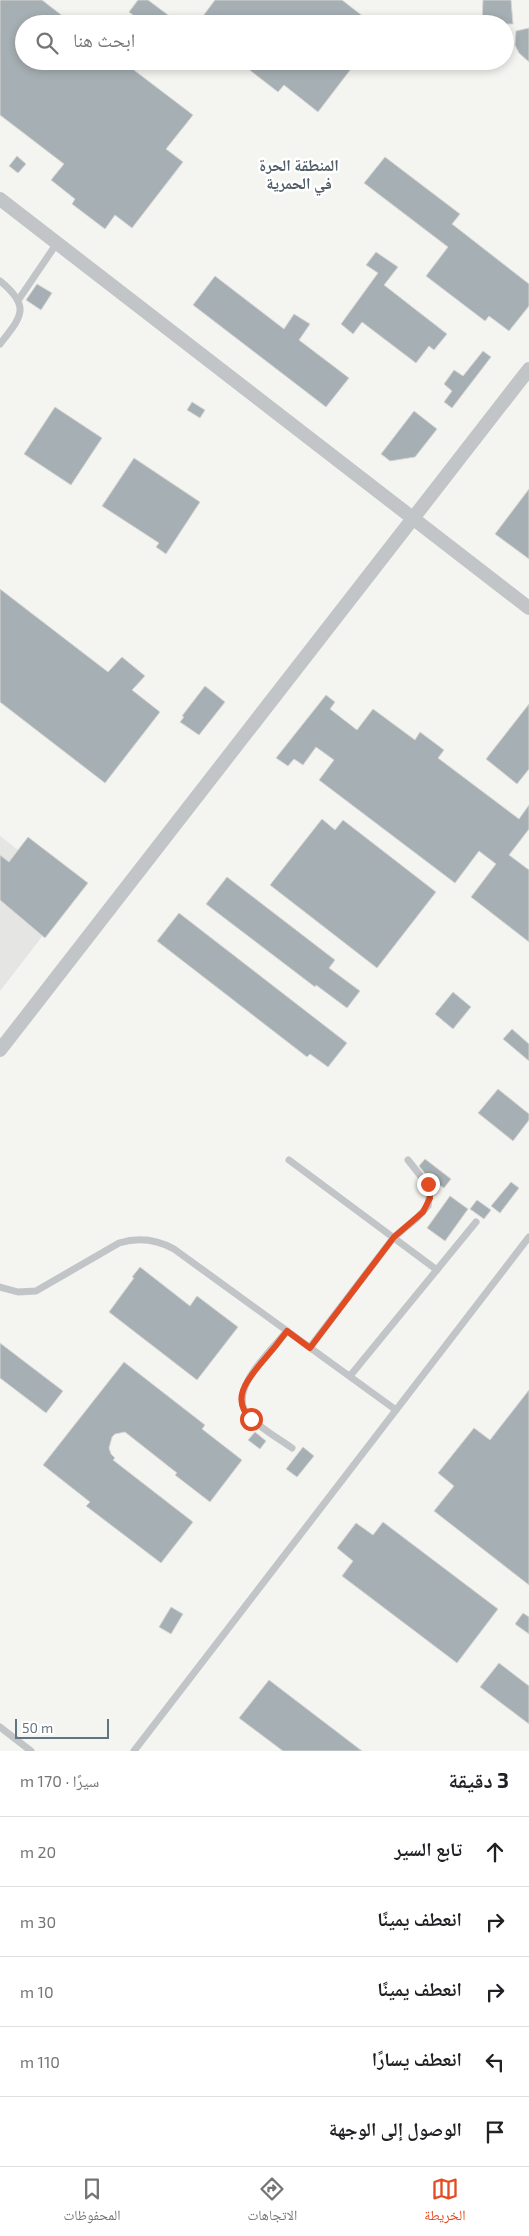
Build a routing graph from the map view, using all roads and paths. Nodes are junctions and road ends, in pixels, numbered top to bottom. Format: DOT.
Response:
graph roads {
  1 [pos="0,199"];
  2 [pos="57,244"];
  3 [pos="0,281"];
  4 [pos="19,299"];
  5 [pos="0,344"];
  6 [pos="529,369"];
  7 [pos="413,519"];
  8 [pos="529,608"];
  9 [pos="0,1050"];
  10 [pos="289,1160"];
  11 [pos="408,1160"];
  12 [pos="476,1222"];
  13 [pos="394,1237"];
  14 [pos="529,1237"];
  15 [pos="436,1270"];
  16 [pos="0,1287"];
  17 [pos="287,1331"];
  18 [pos="310,1348"];
  19 [pos="350,1376"];
  20 [pos="396,1410"];
  21 [pos="292,1448"];
  22 [pos="0,1727"];
  23 [pos="31,1751"];
  24 [pos="134,1751"];
  1 -- 2 [label="street"];
  2 -- 4 [label="lane"];
  2 -- 7 [label="street"];
  3 -- 4 [label="lane"];
  4 -- 5 [label="lane"];
  6 -- 7 [label="street"];
  7 -- 8 [label="street"];
  7 -- 9 [label="street"];
  10 -- 13 [label="lane"];
  11 -- 13 [label="lane"];
  12 -- 15 [label="lane"];
  13 -- 15 [label="lane"];
  13 -- 18 [label="lane"];
  14 -- 20 [label="lane"];
  15 -- 19 [label="lane"];
  16 -- 17 [label="lane"];
  17 -- 18 [label="lane"];
  17 -- 21 [label="lane"];
  18 -- 19 [label="lane"];
  19 -- 20 [label="lane"];
  20 -- 24 [label="lane"];
  22 -- 23 [label="lane"];
}
